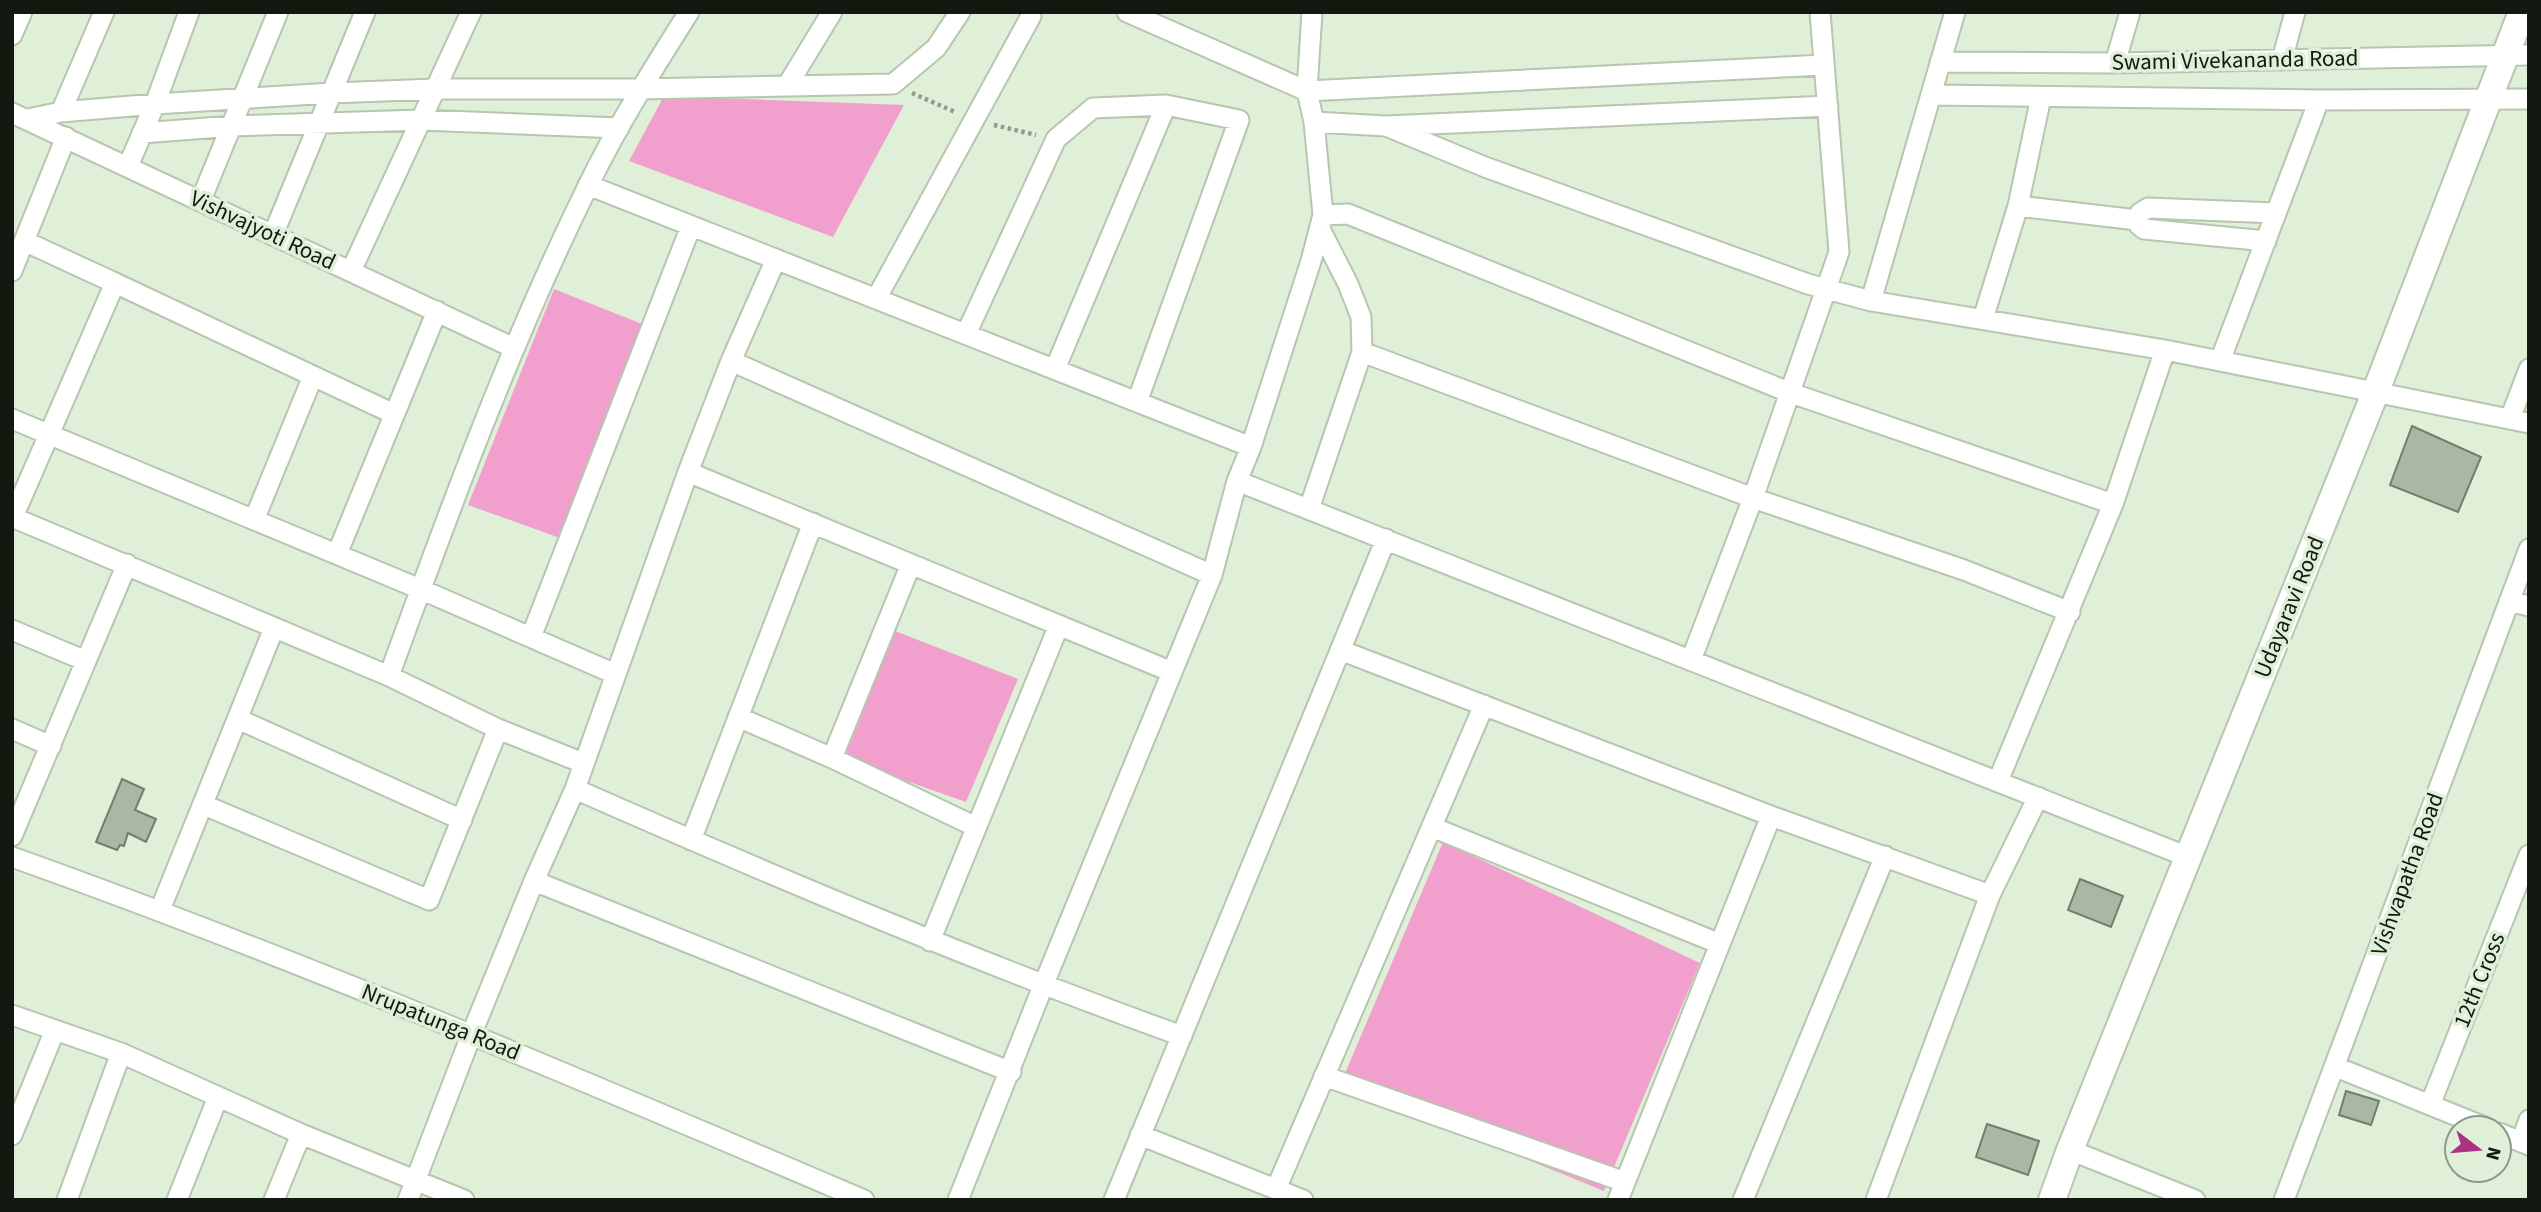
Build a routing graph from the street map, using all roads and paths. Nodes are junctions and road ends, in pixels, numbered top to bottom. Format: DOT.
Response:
graph roads {
  1 [pos="22,12"];
  2 [pos="104,12"];
  3 [pos="189,12"];
  4 [pos="278,12"];
  5 [pos="365,12"];
  6 [pos="471,12"];
  7 [pos="689,12"];
  8 [pos="832,12"];
  9 [pos="960,12"];
  10 [pos="1127,12"];
  11 [pos="1312,12"];
  12 [pos="1820,12"];
  13 [pos="1955,12"];
  14 [pos="2130,12"];
  15 [pos="2295,12"];
  16 [pos="2522,12"];
  17 [pos="1031,16"];
  18 [pos="12,35"];
  19 [pos="2517,55"];
  20 [pos="2282,60"];
  21 [pos="1940,62"];
  22 [pos="2115,63"];
  23 [pos="1824,65"];
  24 [pos="892,84"];
  25 [pos="787,86"];
  26 [pos="435,89"];
  27 [pos="640,89"];
  28 [pos="1307,91"];
  29 [pos="332,93"];
  30 [pos="1931,95"];
  31 [pos="2041,97"];
  32 [pos="245,98"];
  33 [pos="2529,99"];
  34 [pos="2319,100"];
  35 [pos="2489,100"];
  36 [pos="155,104"];
  37 [pos="1166,105"];
  38 [pos="1828,106"];
  39 [pos="61,112"];
  40 [pos="20,116"];
  41 [pos="421,120"];
  42 [pos="972,120"];
  43 [pos="1314,122"];
  44 [pos="320,124"];
  45 [pos="233,126"];
  46 [pos="1386,126"];
  47 [pos="619,128"];
  48 [pos="142,133"];
  49 [pos="66,137"];
  50 [pos="1056,139"];
  51 [pos="128,166"];
  52 [pos="588,185"];
  53 [pos="201,200"];
  54 [pos="2018,206"];
  55 [pos="2276,213"];
  56 [pos="2137,220"];
  57 [pos="1321,222"];
  58 [pos="691,226"];
  59 [pos="273,234"];
  60 [pos="24,241"];
  61 [pos="2266,241"];
  62 [pos="776,259"];
  63 [pos="12,271"];
  64 [pos="351,271"];
  65 [pos="115,283"];
  66 [pos="1827,289"];
  67 [pos="876,299"];
  68 [pos="1871,301"];
  69 [pos="437,311"];
  70 [pos="1983,319"];
  71 [pos="966,334"];
  72 [pos="514,348"];
  73 [pos="2165,350"];
  74 [pos="1362,352"];
  75 [pos="731,361"];
  76 [pos="2220,361"];
  77 [pos="1055,369"];
  78 [pos="2529,369"];
  79 [pos="313,376"];
  80 [pos="2376,391"];
  81 [pos="1791,393"];
  82 [pos="1137,402"];
  83 [pos="394,414"];
  84 [pos="12,419"];
  85 [pos="2519,421"];
  86 [pos="50,434"];
  87 [pos="1251,447"];
  88 [pos="688,472"];
  89 [pos="1237,481"];
  90 [pos="1753,498"];
  91 [pos="2113,503"];
  92 [pos="1309,509"];
  93 [pos="13,517"];
  94 [pos="254,520"];
  95 [pos="813,523"];
  96 [pos="1385,539"];
  97 [pos="2529,549"];
  98 [pos="337,554"];
  99 [pos="127,564"];
  100 [pos="911,564"];
  101 [pos="1212,575"];
  102 [pos="420,589"];
  103 [pos="2509,601"];
  104 [pos="2529,606"];
  105 [pos="2070,612"];
  106 [pos="1059,625"];
  107 [pos="274,628"];
  108 [pos="12,630"];
  109 [pos="531,637"];
  110 [pos="1340,650"];
  111 [pos="1691,660"];
  112 [pos="86,661"];
  113 [pos="1172,672"];
  114 [pos="615,674"];
  115 [pos="389,676"];
  116 [pos="1483,705"];
  117 [pos="738,717"];
  118 [pos="238,719"];
  119 [pos="12,729"];
  120 [pos="498,729"];
  121 [pos="51,746"];
  122 [pos="832,758"];
  123 [pos="583,763"];
  124 [pos="1998,781"];
  125 [pos="575,789"];
  126 [pos="2038,797"];
  127 [pos="204,805"];
  128 [pos="1770,816"];
  129 [pos="462,820"];
  130 [pos="976,827"];
  131 [pos="1432,827"];
  132 [pos="12,836"];
  133 [pos="691,840"];
  134 [pos="2529,855"];
  135 [pos="1885,856"];
  136 [pos="12,857"];
  137 [pos="2188,857"];
  138 [pos="534,881"];
  139 [pos="1990,895"];
  140 [pos="160,910"];
  141 [pos="930,941"];
  142 [pos="1720,943"];
  143 [pos="1043,986"];
  144 [pos="12,1015"];
  145 [pos="55,1030"];
  146 [pos="472,1033"];
  147 [pos="1182,1036"];
  148 [pos="121,1053"];
  149 [pos="2336,1067"];
  150 [pos="1010,1072"];
  151 [pos="1324,1076"];
  152 [pos="218,1097"];
  153 [pos="2430,1105"];
  154 [pos="2452,1114"];
  155 [pos="2529,1120"];
  156 [pos="301,1134"];
  157 [pos="12,1135"];
  158 [pos="1140,1135"];
  159 [pos="2525,1143"];
  160 [pos="2070,1150"];
  161 [pos="416,1181"];
  162 [pos="1276,1189"];
  163 [pos="1622,1191"];
  164 [pos="66,1200"];
  165 [pos="177,1200"];
  166 [pos="274,1200"];
  167 [pos="408,1200"];
  168 [pos="464,1200"];
  169 [pos="864,1200"];
  170 [pos="958,1200"];
  171 [pos="1114,1200"];
  172 [pos="1303,1200"];
  173 [pos="1743,1200"];
  174 [pos="1876,1200"];
  175 [pos="2052,1200"];
  176 [pos="2195,1200"];
  177 [pos="2284,1200"];
  1 -- 18 [label="street"];
  2 -- 39 [label="street"];
  3 -- 36 [label="street"];
  4 -- 32 [label="street"];
  5 -- 29 [label="street"];
  6 -- 26 [label="street"];
  7 -- 27 [label="street"];
  8 -- 25 [label="street"];
  9 -- 24 [label="street"];
  10 -- 28 [label="street"];
  11 -- 28 [label="street"];
  12 -- 23 [label="street"];
  13 -- 21 [label="street"];
  14 -- 22 [label="street"];
  15 -- 20 [label="street"];
  16 -- 19 [label="street, Udayaravi Road"];
  17 -- 42 [label="street"];
  19 -- 20 [label="street, Swami Vivekananda Road"];
  19 -- 35 [label="street, Udayaravi Road"];
  20 -- 22 [label="street, Swami Vivekananda Road"];
  21 -- 22 [label="street, Swami Vivekananda Road"];
  21 -- 30 [label="street"];
  23 -- 28 [label="street"];
  23 -- 38 [label="street"];
  24 -- 25 [label="street"];
  24 -- 42 [label="path"];
  25 -- 27 [label="street"];
  26 -- 27 [label="street"];
  26 -- 29 [label="street"];
  26 -- 41 [label="street"];
  27 -- 47 [label="street"];
  28 -- 43 [label="street"];
  29 -- 32 [label="street"];
  29 -- 44 [label="street"];
  30 -- 31 [label="street"];
  30 -- 68 [label="street"];
  31 -- 34 [label="street"];
  31 -- 54 [label="street"];
  32 -- 36 [label="street"];
  32 -- 45 [label="street"];
  33 -- 35 [label="street"];
  34 -- 35 [label="street"];
  34 -- 55 [label="street"];
  35 -- 80 [label="street, Udayaravi Road"];
  36 -- 39 [label="street"];
  36 -- 48 [label="street"];
  37 -- 50 [label="street"];
  37 -- 77 [label="street"];
  37 -- 82 [label="street"];
  38 -- 46 [label="street"];
  38 -- 66 [label="street"];
  39 -- 40 [label="street"];
  40 -- 49 [label="street, Vishvajyoti Road"];
  41 -- 44 [label="street"];
  41 -- 47 [label="street"];
  41 -- 64 [label="street"];
  42 -- 50 [label="path"];
  42 -- 67 [label="street"];
  43 -- 46 [label="street"];
  43 -- 57 [label="street"];
  44 -- 45 [label="street"];
  44 -- 59 [label="street"];
  45 -- 48 [label="street"];
  45 -- 53 [label="street"];
  46 -- 66 [label="street"];
  47 -- 52 [label="street"];
  48 -- 51 [label="street"];
  49 -- 51 [label="street, Vishvajyoti Road"];
  49 -- 60 [label="street"];
  50 -- 71 [label="street"];
  51 -- 53 [label="street, Vishvajyoti Road"];
  52 -- 58 [label="street"];
  52 -- 72 [label="street"];
  53 -- 59 [label="street, Vishvajyoti Road"];
  54 -- 56 [label="street"];
  54 -- 70 [label="street"];
  55 -- 56 [label="street"];
  55 -- 61 [label="street"];
  56 -- 61 [label="street"];
  57 -- 74 [label="street"];
  57 -- 81 [label="street"];
  57 -- 87 [label="street"];
  58 -- 62 [label="street"];
  58 -- 109 [label="street"];
  59 -- 64 [label="street, Vishvajyoti Road"];
  60 -- 63 [label="street"];
  60 -- 65 [label="street"];
  61 -- 76 [label="street"];
  62 -- 67 [label="street"];
  62 -- 75 [label="street"];
  64 -- 69 [label="street, Vishvajyoti Road"];
  65 -- 79 [label="street"];
  65 -- 86 [label="street"];
  66 -- 68 [label="street"];
  66 -- 81 [label="street"];
  67 -- 71 [label="street"];
  68 -- 70 [label="street"];
  69 -- 72 [label="street, Vishvajyoti Road"];
  69 -- 83 [label="street"];
  70 -- 73 [label="street"];
  71 -- 77 [label="street"];
  72 -- 102 [label="street"];
  73 -- 76 [label="street"];
  73 -- 91 [label="street"];
  74 -- 90 [label="street"];
  74 -- 92 [label="street"];
  75 -- 88 [label="street"];
  75 -- 101 [label="street"];
  76 -- 80 [label="street"];
  77 -- 82 [label="street"];
  78 -- 85 [label="street"];
  79 -- 83 [label="street"];
  79 -- 94 [label="street"];
  80 -- 85 [label="street"];
  80 -- 137 [label="street, Udayaravi Road"];
  81 -- 90 [label="street"];
  81 -- 91 [label="street"];
  82 -- 87 [label="street"];
  83 -- 98 [label="street"];
  84 -- 86 [label="street"];
  86 -- 93 [label="street"];
  86 -- 94 [label="street"];
  87 -- 89 [label="street"];
  88 -- 95 [label="street"];
  88 -- 114 [label="street"];
  89 -- 92 [label="street"];
  89 -- 101 [label="street"];
  90 -- 105 [label="street"];
  90 -- 111 [label="street"];
  91 -- 105 [label="street"];
  92 -- 96 [label="street"];
  93 -- 99 [label="street"];
  94 -- 98 [label="street"];
  95 -- 100 [label="street"];
  95 -- 117 [label="street"];
  96 -- 110 [label="street"];
  96 -- 111 [label="street"];
  97 -- 103 [label="street, Vishvapatha Road"];
  98 -- 102 [label="street"];
  99 -- 107 [label="street"];
  99 -- 112 [label="street"];
  100 -- 106 [label="street"];
  100 -- 122 [label="street"];
  101 -- 113 [label="street"];
  102 -- 109 [label="street"];
  102 -- 115 [label="street"];
  103 -- 104 [label="street"];
  103 -- 149 [label="street, Vishvapatha Road"];
  105 -- 124 [label="street"];
  106 -- 113 [label="street"];
  106 -- 130 [label="street"];
  107 -- 115 [label="street"];
  107 -- 118 [label="street"];
  108 -- 112 [label="street"];
  109 -- 114 [label="street"];
  110 -- 116 [label="street"];
  110 -- 147 [label="street"];
  111 -- 124 [label="street"];
  112 -- 121 [label="street"];
  113 -- 143 [label="street"];
  114 -- 123 [label="street"];
  115 -- 120 [label="street"];
  116 -- 128 [label="street"];
  116 -- 131 [label="street"];
  117 -- 122 [label="street"];
  117 -- 133 [label="street"];
  118 -- 127 [label="street"];
  118 -- 129 [label="street"];
  119 -- 121 [label="street"];
  120 -- 123 [label="street"];
  120 -- 129 [label="street"];
  121 -- 132 [label="street"];
  122 -- 130 [label="street"];
  123 -- 125 [label="street"];
  124 -- 126 [label="street"];
  125 -- 133 [label="street"];
  125 -- 138 [label="street"];
  126 -- 137 [label="street"];
  126 -- 139 [label="street"];
  127 -- 129 [label="street"];
  127 -- 140 [label="street"];
  128 -- 135 [label="street"];
  128 -- 142 [label="street"];
  130 -- 141 [label="street"];
  131 -- 142 [label="street"];
  131 -- 151 [label="street"];
  133 -- 141 [label="street"];
  134 -- 153 [label="street, 12th Cross"];
  135 -- 139 [label="street"];
  135 -- 173 [label="street"];
  136 -- 140 [label="street, Nrupatunga Road"];
  137 -- 160 [label="street, Udayaravi Road"];
  138 -- 146 [label="street"];
  138 -- 150 [label="street"];
  139 -- 174 [label="street"];
  140 -- 146 [label="street, Nrupatunga Road"];
  141 -- 143 [label="street"];
  142 -- 163 [label="street"];
  143 -- 147 [label="street"];
  143 -- 150 [label="street"];
  144 -- 145 [label="street"];
  145 -- 148 [label="street"];
  145 -- 157 [label="street"];
  146 -- 161 [label="street"];
  146 -- 169 [label="street, Nrupatunga Road"];
  147 -- 158 [label="street"];
  148 -- 152 [label="street"];
  148 -- 164 [label="street"];
  149 -- 153 [label="street"];
  149 -- 177 [label="street, Vishvapatha Road"];
  150 -- 170 [label="street"];
  151 -- 162 [label="street"];
  151 -- 163 [label="street"];
  152 -- 156 [label="street"];
  152 -- 165 [label="street"];
  153 -- 154 [label="street"];
  155 -- 159 [label="street"];
  156 -- 161 [label="street"];
  156 -- 166 [label="street"];
  158 -- 162 [label="street"];
  158 -- 171 [label="street"];
  160 -- 175 [label="street, Udayaravi Road"];
  160 -- 176 [label="street"];
  161 -- 167 [label="street"];
  161 -- 168 [label="street"];
  162 -- 172 [label="street"];
}
